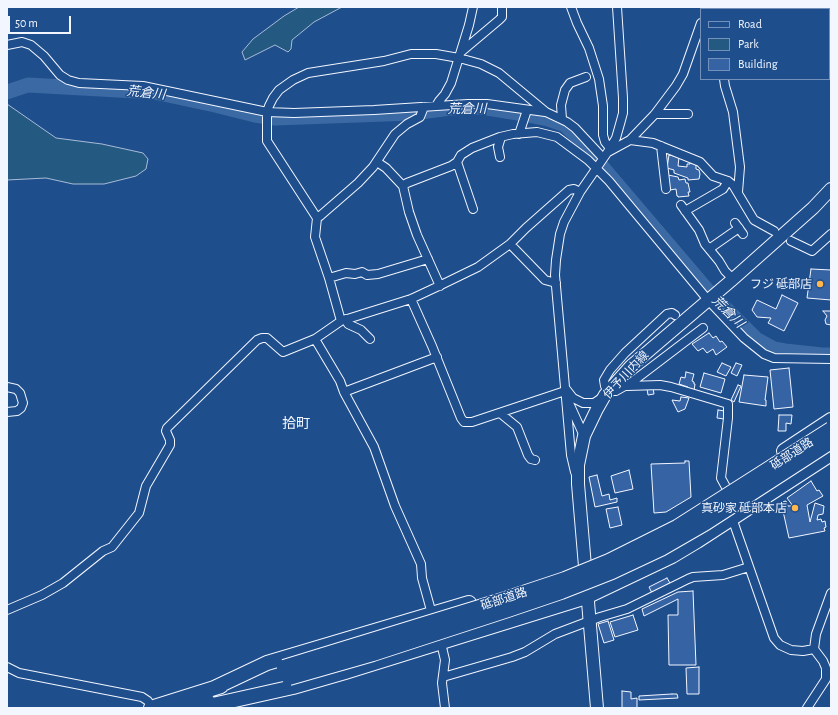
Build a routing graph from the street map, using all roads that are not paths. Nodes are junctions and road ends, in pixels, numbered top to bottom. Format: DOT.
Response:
graph roads {
  1 [pos="473,7"];
  2 [pos="502,7"];
  3 [pos="571,7"];
  4 [pos="617,7"];
  5 [pos="700,26"];
  6 [pos="7,45"];
  7 [pos="460,55"];
  8 [pos="586,77"];
  9 [pos="724,80"];
  10 [pos="436,106"];
  11 [pos="424,107"];
  12 [pos="527,110"];
  13 [pos="267,112"];
  14 [pos="546,112"];
  15 [pos="655,114"];
  16 [pos="688,114"];
  17 [pos="562,119"];
  18 [pos="519,134"];
  19 [pos="501,137"];
  20 [pos="630,140"];
  21 [pos="662,146"];
  22 [pos="500,157"];
  23 [pos="603,159"];
  24 [pos="377,162"];
  25 [pos="457,162"];
  26 [pos="728,181"];
  27 [pos="403,186"];
  28 [pos="666,189"];
  29 [pos="831,189"];
  30 [pos="580,192"];
  31 [pos="738,192"];
  32 [pos="473,209"];
  33 [pos="316,218"];
  34 [pos="739,228"];
  35 [pos="774,231"];
  36 [pos="831,234"];
  37 [pos="791,241"];
  38 [pos="510,244"];
  39 [pos="709,249"];
  40 [pos="428,259"];
  41 [pos="329,278"];
  42 [pos="731,281"];
  43 [pos="556,283"];
  44 [pos="440,286"];
  45 [pos="411,299"];
  46 [pos="709,299"];
  47 [pos="675,315"];
  48 [pos="343,320"];
  49 [pos="703,328"];
  50 [pos="315,338"];
  51 [pos="370,339"];
  52 [pos="437,357"];
  53 [pos="831,359"];
  54 [pos="624,386"];
  55 [pos="7,387"];
  56 [pos="566,391"];
  57 [pos="344,392"];
  58 [pos="607,393"];
  59 [pos="7,412"];
  60 [pos="500,413"];
  61 [pos="831,420"];
  62 [pos="831,429"];
  63 [pos="584,436"];
  64 [pos="831,442"];
  65 [pos="831,454"];
  66 [pos="535,460"];
  67 [pos="578,484"];
  68 [pos="727,489"];
  69 [pos="732,518"];
  70 [pos="584,566"];
  71 [pos="749,567"];
  72 [pos="831,595"];
  73 [pos="586,597"];
  74 [pos="7,610"];
  75 [pos="432,614"];
  76 [pos="589,621"];
  77 [pos="441,643"];
  78 [pos="814,649"];
  79 [pos="7,667"];
  80 [pos="287,673"];
  81 [pos="443,677"];
  82 [pos="829,682"];
  83 [pos="212,689"];
  84 [pos="151,708"];
  85 [pos="185,708"];
  86 [pos="200,708"];
  87 [pos="445,708"];
  88 [pos="597,708"];
  89 [pos="807,708"];
  1 -- 7 [label="street"];
  2 -- 7 [label="street"];
  3 -- 23 [label="street"];
  4 -- 23 [label="street"];
  5 -- 15 [label="street"];
  6 -- 13 [label="street"];
  7 -- 10 [label="street"];
  7 -- 13 [label="street"];
  7 -- 14 [label="street"];
  8 -- 17 [label="street"];
  9 -- 31 [label="street"];
  10 -- 11 [label="street"];
  10 -- 12 [label="street"];
  11 -- 13 [label="street"];
  11 -- 24 [label="street"];
  12 -- 14 [label="street"];
  12 -- 18 [label="street"];
  13 -- 33 [label="street"];
  14 -- 17 [label="street"];
  15 -- 16 [label="street"];
  15 -- 20 [label="street"];
  17 -- 23 [label="street"];
  18 -- 19 [label="street"];
  18 -- 23 [label="street"];
  19 -- 22 [label="street"];
  19 -- 25 [label="street"];
  20 -- 21 [label="street"];
  20 -- 23 [label="street"];
  21 -- 26 [label="street"];
  21 -- 28 [label="street"];
  23 -- 30 [label="street"];
  23 -- 46 [label="street"];
  24 -- 27 [label="street"];
  24 -- 33 [label="street"];
  25 -- 27 [label="street"];
  25 -- 32 [label="street"];
  26 -- 31 [label="street"];
  26 -- 39 [label="street"];
  27 -- 40 [label="street"];
  29 -- 42 [label="main road, 伊予川内線"];
  30 -- 38 [label="street"];
  30 -- 43 [label="street"];
  31 -- 35 [label="street"];
  33 -- 41 [label="street"];
  34 -- 39 [label="street"];
  36 -- 37 [label="street"];
  38 -- 43 [label="street"];
  38 -- 44 [label="street"];
  39 -- 42 [label="street"];
  40 -- 41 [label="street"];
  40 -- 44 [label="street"];
  41 -- 48 [label="street"];
  42 -- 46 [label="main road, 伊予川内線"];
  43 -- 56 [label="street"];
  44 -- 45 [label="street"];
  45 -- 48 [label="street"];
  45 -- 52 [label="street"];
  46 -- 53 [label="street"];
  46 -- 58 [label="main road, 伊予川内線"];
  47 -- 58 [label="street"];
  48 -- 50 [label="street"];
  48 -- 51 [label="street"];
  49 -- 54 [label="street"];
  50 -- 57 [label="street"];
  50 -- 74 [label="street"];
  52 -- 57 [label="street"];
  52 -- 60 [label="street"];
  54 -- 58 [label="street"];
  54 -- 68 [label="street"];
  55 -- 59 [label="street"];
  56 -- 58 [label="street"];
  56 -- 60 [label="street"];
  56 -- 63 [label="street"];
  56 -- 67 [label="street"];
  57 -- 75 [label="street"];
  58 -- 63 [label="main road, 伊予川内線"];
  60 -- 66 [label="street"];
  61 -- 68 [label="highway"];
  62 -- 80 [label="highway, 砥部道路, bridge"];
  63 -- 67 [label="main road, 伊予川内線"];
  64 -- 80 [label="highway, 砥部道路, bridge"];
  65 -- 69 [label="highway"];
  67 -- 70 [label="main road, 伊予川内線"];
  68 -- 70 [label="highway"];
  69 -- 71 [label="street"];
  69 -- 73 [label="highway"];
  70 -- 73 [label="main road, 伊予川内線"];
  70 -- 75 [label="highway"];
  71 -- 76 [label="street"];
  71 -- 78 [label="street"];
  72 -- 78 [label="street"];
  73 -- 76 [label="main road, 伊予川内線"];
  73 -- 77 [label="highway"];
  75 -- 77 [label="highway"];
  75 -- 83 [label="highway"];
  76 -- 81 [label="street"];
  76 -- 88 [label="main road, 伊予川内線"];
  77 -- 81 [label="street"];
  77 -- 86 [label="highway"];
  78 -- 82 [label="street"];
  79 -- 84 [label="street"];
  80 -- 83 [label="highway, 砥部道路"];
  80 -- 85 [label="highway, 砥部道路"];
  81 -- 87 [label="street"];
  82 -- 89 [label="street"];
  83 -- 84 [label="highway, 砥部道路"];
}
